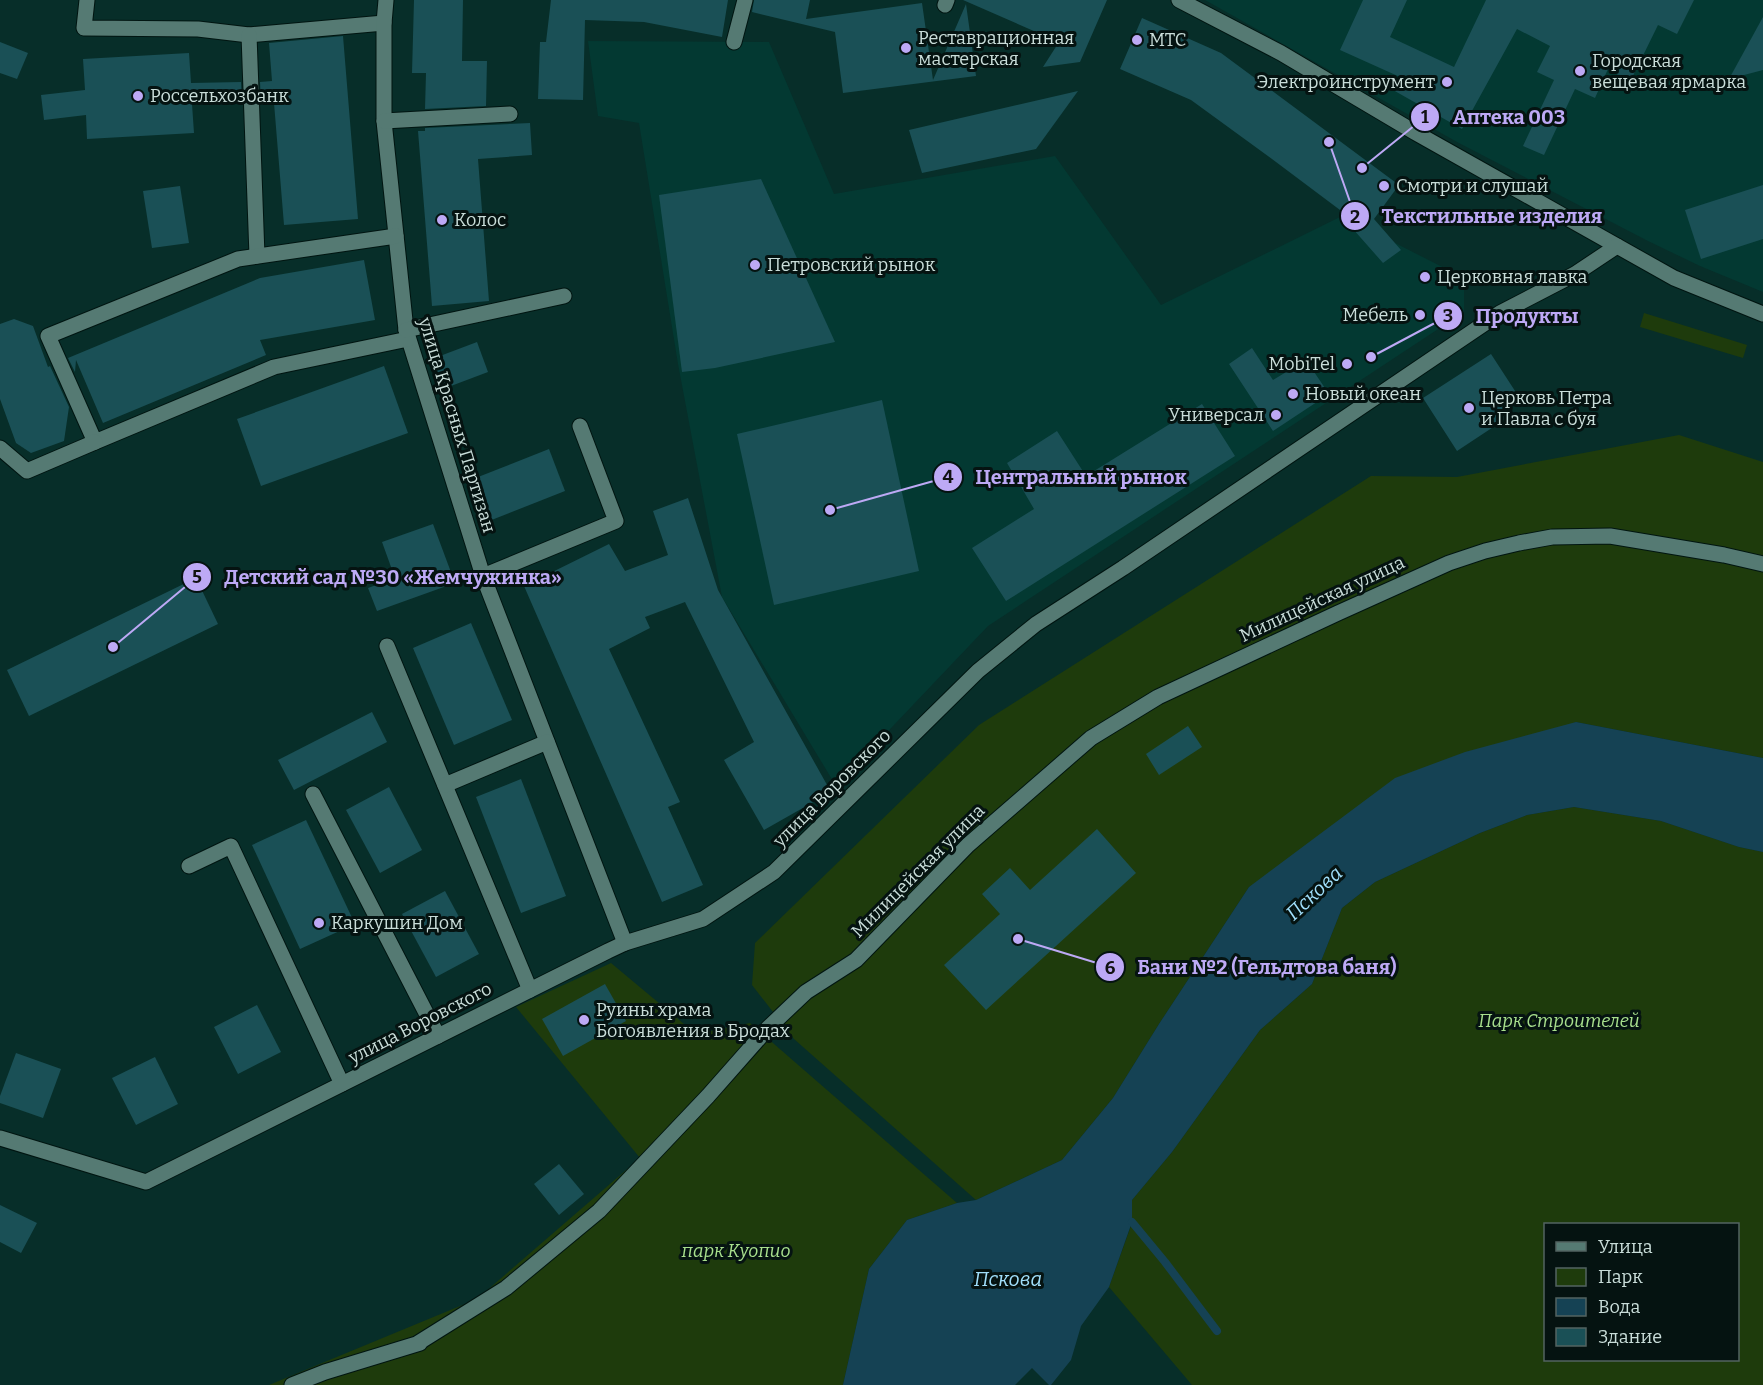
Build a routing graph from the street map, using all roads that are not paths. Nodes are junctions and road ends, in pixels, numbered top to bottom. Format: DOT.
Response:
graph roads {
  1 [pos="87,0"];
  2 [pos="387,0"];
  3 [pos="745,0"];
  4 [pos="1179,0"];
  5 [pos="384,23"];
  6 [pos="249,35"];
  7 [pos="734,42"];
  8 [pos="510,114"];
  9 [pos="384,121"];
  10 [pos="396,236"];
  11 [pos="1617,246"];
  12 [pos="257,256"];
  13 [pos="564,296"];
  14 [pos="1763,314"];
  15 [pos="407,335"];
  16 [pos="580,426"];
  17 [pos="95,442"];
  18 [pos="0,448"];
  19 [pos="1763,564"];
  20 [pos="483,576"];
  21 [pos="387,646"];
  22 [pos="547,742"];
  23 [pos="445,785"];
  24 [pos="313,794"];
  25 [pos="189,866"];
  26 [pos="625,943"];
  27 [pos="530,990"];
  28 [pos="438,1036"];
  29 [pos="342,1084"];
  30 [pos="0,1138"];
  31 [pos="292,1385"];
  1 -- 6 [label="street"];
  2 -- 5 [label="street, улица Красных Партизан"];
  3 -- 7 [label="street"];
  4 -- 11 [label="street"];
  5 -- 6 [label="street"];
  5 -- 9 [label="street, улица Красных Партизан"];
  6 -- 12 [label="street"];
  8 -- 9 [label="street"];
  9 -- 10 [label="street, улица Красных Партизан"];
  10 -- 12 [label="street"];
  10 -- 15 [label="street, улица Красных Партизан"];
  11 -- 14 [label="street"];
  11 -- 26 [label="street, улица Воровского"];
  12 -- 17 [label="street"];
  13 -- 15 [label="street"];
  15 -- 17 [label="street"];
  15 -- 20 [label="street, улица Красных Партизан"];
  16 -- 20 [label="street"];
  17 -- 18 [label="street"];
  19 -- 31 [label="street, Милицейская улица"];
  20 -- 22 [label="street, улица Красных Партизан"];
  21 -- 23 [label="street"];
  22 -- 23 [label="street"];
  22 -- 26 [label="street, улица Красных Партизан"];
  23 -- 27 [label="street"];
  24 -- 28 [label="street"];
  25 -- 29 [label="street"];
  26 -- 27 [label="street, улица Воровского"];
  27 -- 28 [label="street, улица Воровского"];
  28 -- 29 [label="street, улица Воровского"];
  29 -- 30 [label="street, улица Воровского"];
}
